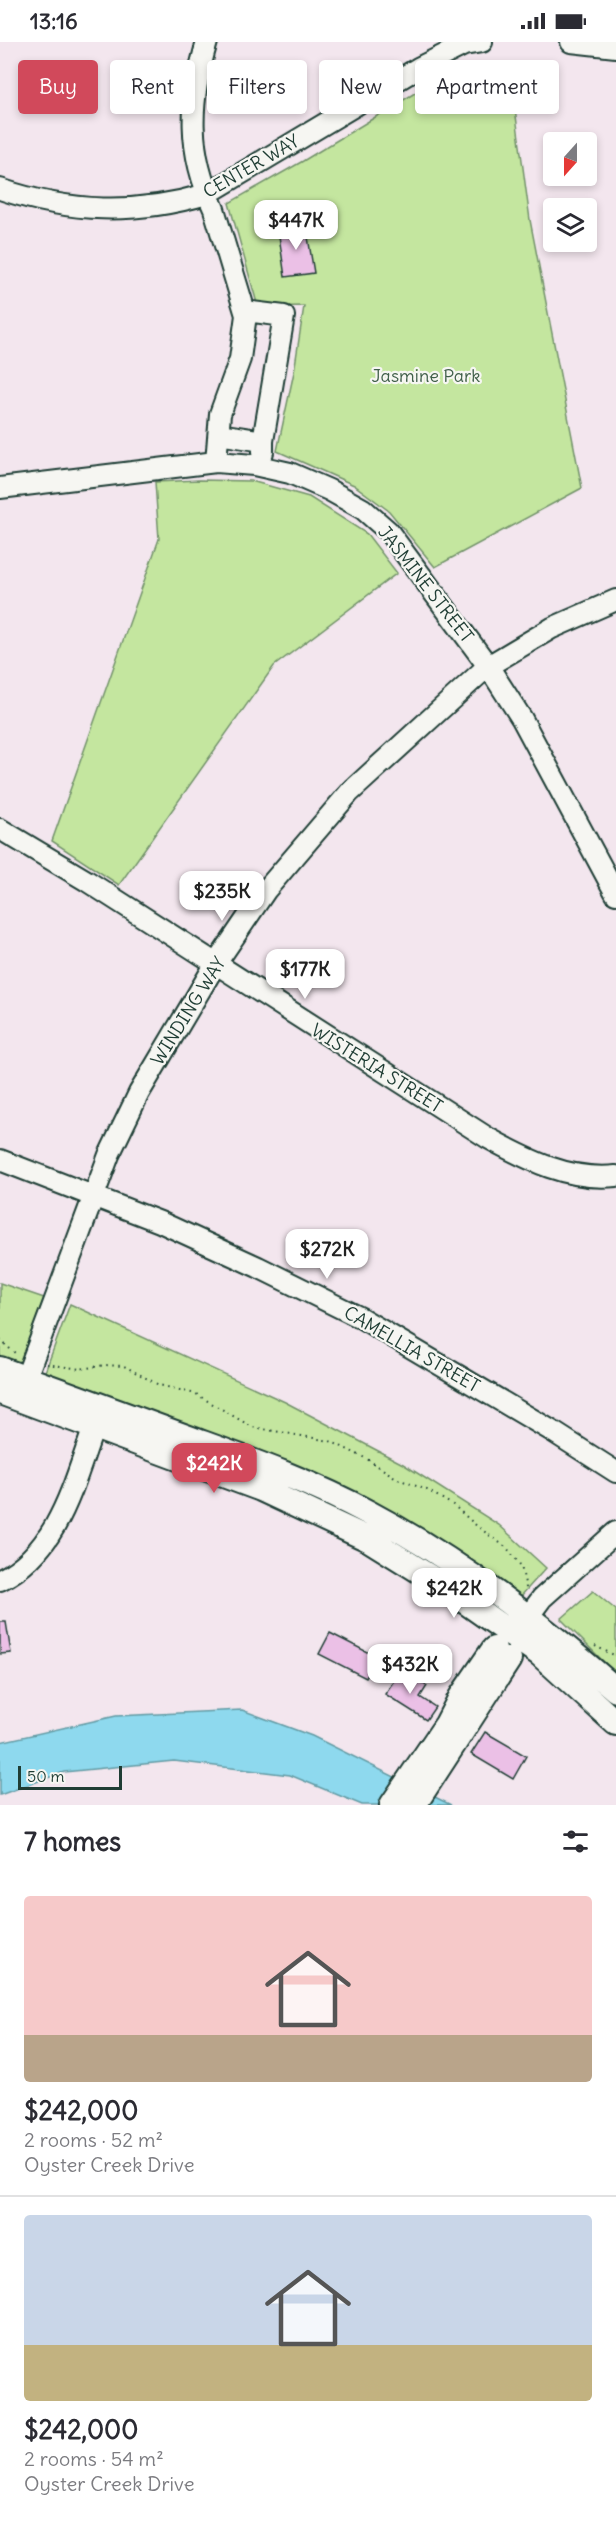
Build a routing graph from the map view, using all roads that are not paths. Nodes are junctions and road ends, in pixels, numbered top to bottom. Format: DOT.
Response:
graph roads {
  1 [pos="207,42"];
  2 [pos="482,42"];
  3 [pos="571,42"];
  4 [pos="616,46"];
  5 [pos="0,189"];
  6 [pos="207,194"];
  7 [pos="245,311"];
  8 [pos="219,434"];
  9 [pos="263,441"];
  10 [pos="216,462"];
  11 [pos="262,467"];
  12 [pos="0,488"];
  13 [pos="616,600"];
  14 [pos="488,666"];
  15 [pos="0,829"];
  16 [pos="616,894"];
  17 [pos="215,965"];
  18 [pos="0,1160"];
  19 [pos="616,1176"];
  20 [pos="94,1196"];
  21 [pos="0,1369"];
  22 [pos="19,1382"];
  23 [pos="98,1416"];
  24 [pos="616,1472"];
  25 [pos="616,1532"];
  26 [pos="0,1580"];
  27 [pos="534,1609"];
  28 [pos="505,1648"];
  29 [pos="616,1690"];
  30 [pos="616,1723"];
  31 [pos="439,1752"];
  32 [pos="392,1805"];
  33 [pos="414,1805"];
  1 -- 6 [label="street"];
  2 -- 6 [label="street, CENTER WAY"];
  3 -- 4 [label="street"];
  5 -- 6 [label="street, CENTER WAY"];
  6 -- 7 [label="street"];
  7 -- 8 [label="street"];
  7 -- 9 [label="street"];
  8 -- 9 [label="street"];
  8 -- 10 [label="street"];
  9 -- 11 [label="street"];
  10 -- 11 [label="street, JASMINE STREET"];
  10 -- 12 [label="street, JASMINE STREET"];
  11 -- 14 [label="street, JASMINE STREET"];
  13 -- 14 [label="street, WINDING WAY"];
  14 -- 16 [label="street, JASMINE STREET"];
  14 -- 17 [label="street, WINDING WAY"];
  15 -- 17 [label="street, WISTERIA STREET"];
  17 -- 19 [label="street, WISTERIA STREET"];
  17 -- 20 [label="street, WINDING WAY"];
  18 -- 20 [label="street, CAMELLIA STREET"];
  20 -- 22 [label="street, WINDING WAY"];
  20 -- 24 [label="street, CAMELLIA STREET"];
  21 -- 22 [label="main road"];
  22 -- 23 [label="main road"];
  23 -- 26 [label="street"];
  23 -- 27 [label="main road"];
  23 -- 28 [label="main road"];
  25 -- 27 [label="street"];
  27 -- 28 [label="street"];
  27 -- 29 [label="main road"];
  28 -- 30 [label="main road"];
  28 -- 31 [label="main road"];
  31 -- 32 [label="main road"];
  31 -- 33 [label="main road"];
}
